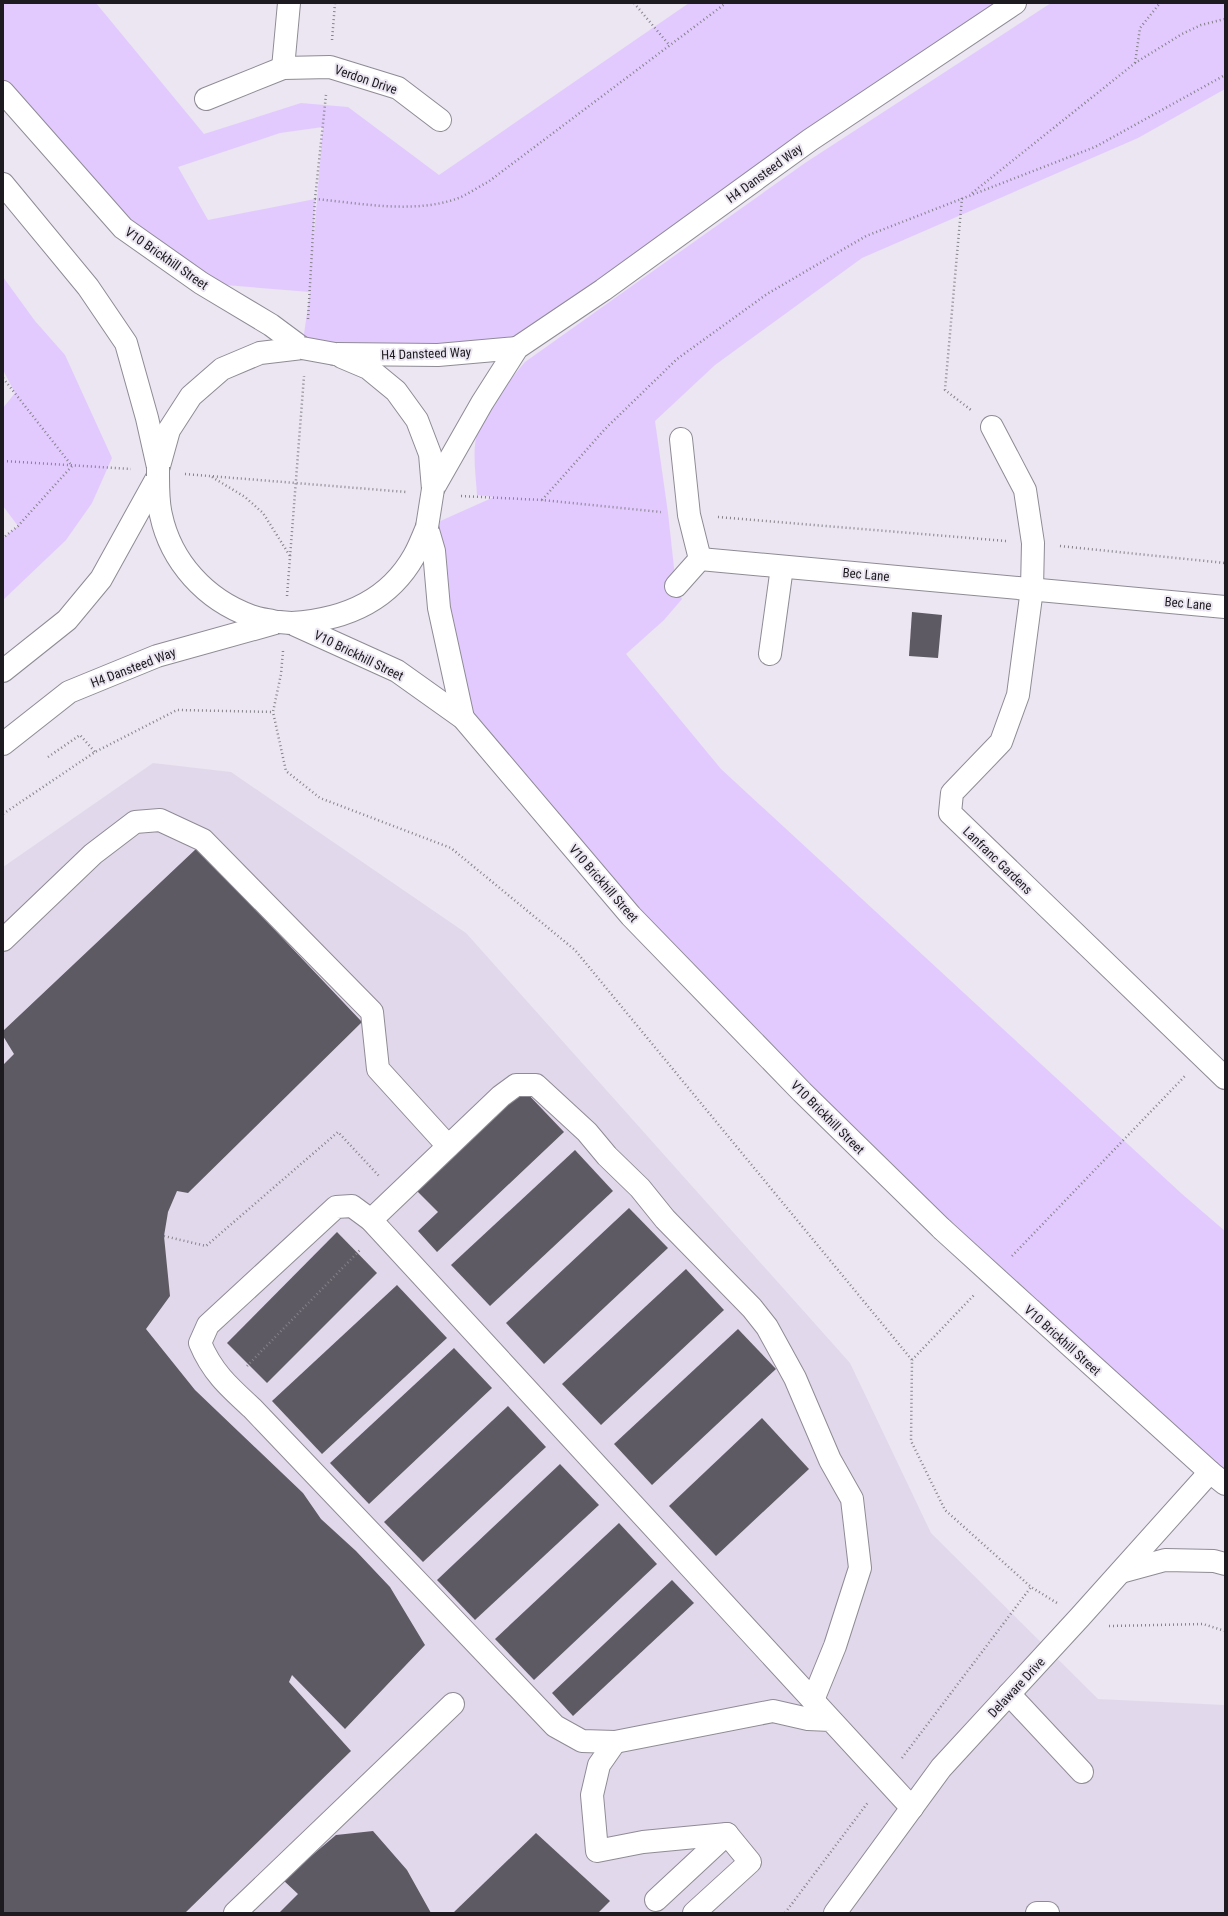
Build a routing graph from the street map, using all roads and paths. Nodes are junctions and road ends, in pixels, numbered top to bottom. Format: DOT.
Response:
graph roads {
  1 [pos="289,3"];
  2 [pos="335,3"];
  3 [pos="634,3"];
  4 [pos="726,3"];
  5 [pos="1015,3"];
  6 [pos="1160,3"];
  7 [pos="1225,19"];
  8 [pos="670,46"];
  9 [pos="1135,63"];
  10 [pos="330,67"];
  11 [pos="283,68"];
  12 [pos="1225,75"];
  13 [pos="3,92"];
  14 [pos="206,99"];
  15 [pos="440,120"];
  16 [pos="3,184"];
  17 [pos="970,194"];
  18 [pos="962,198"];
  19 [pos="316,199"];
  20 [pos="308,322"];
  21 [pos="517,348"];
  22 [pos="335,354"];
  23 [pos="303,358"];
  24 [pos="3,378"];
  25 [pos="992,427"];
  26 [pos="681,439"];
  27 [pos="158,471"];
  28 [pos="211,477"];
  29 [pos="296,484"];
  30 [pos="433,489"];
  31 [pos="690,515"];
  32 [pos="427,527"];
  33 [pos="3,538"];
  34 [pos="1033,543"];
  35 [pos="290,557"];
  36 [pos="700,559"];
  37 [pos="1225,563"];
  38 [pos="782,567"];
  39 [pos="676,586"];
  40 [pos="1032,589"];
  41 [pos="1225,607"];
  42 [pos="285,623"];
  43 [pos="770,654"];
  44 [pos="3,671"];
  45 [pos="463,718"];
  46 [pos="3,744"];
  47 [pos="95,752"];
  48 [pos="48,757"];
  49 [pos="3,814"];
  50 [pos="3,940"];
  51 [pos="1203,1057"];
  52 [pos="1225,1078"];
  53 [pos="448,1146"];
  54 [pos="371,1220"];
  55 [pos="364,1246"];
  56 [pos="1011,1257"];
  57 [pos="978,1291"];
  58 [pos="912,1360"];
  59 [pos="228,1386"];
  60 [pos="1217,1478"];
  61 [pos="1225,1564"];
  62 [pos="1121,1572"];
  63 [pos="1031,1587"];
  64 [pos="1080,1617"];
  65 [pos="1225,1630"];
  66 [pos="1009,1694"];
  67 [pos="813,1700"];
  68 [pos="453,1704"];
  69 [pos="831,1720"];
  70 [pos="615,1742"];
  71 [pos="1082,1772"];
  72 [pos="885,1780"];
  73 [pos="912,1808"];
  74 [pos="728,1834"];
  75 [pos="656,1900"];
  76 [pos="235,1913"];
  77 [pos="694,1913"];
  78 [pos="785,1913"];
  79 [pos="835,1913"];
  80 [pos="1037,1913"];
  81 [pos="1048,1913"];
  1 -- 11 [label="street"];
  2 -- 10 [label="path"];
  3 -- 8 [label="path"];
  4 -- 8 [label="path"];
  5 -- 21 [label="street, H4 Dansteed Way"];
  6 -- 9 [label="path"];
  7 -- 9 [label="path"];
  8 -- 19 [label="path"];
  9 -- 17 [label="path"];
  10 -- 11 [label="street, Verdon Drive"];
  10 -- 15 [label="street, Verdon Drive"];
  10 -- 19 [label="path"];
  11 -- 14 [label="street, Verdon Drive"];
  12 -- 17 [label="path"];
  13 -- 23 [label="street, V10 Brickhill Street"];
  16 -- 27 [label="street"];
  17 -- 18 [label="path"];
  18 -- 25 [label="path"];
  18 -- 31 [label="path"];
  19 -- 20 [label="path"];
  21 -- 22 [label="street, H4 Dansteed Way"];
  21 -- 30 [label="street, H4 Dansteed Way"];
  22 -- 23 [label="street, bridge"];
  22 -- 30 [label="street"];
  23 -- 27 [label="street"];
  23 -- 29 [label="path"];
  24 -- 33 [label="path"];
  25 -- 34 [label="street"];
  26 -- 31 [label="street"];
  27 -- 42 [label="street"];
  27 -- 44 [label="street"];
  28 -- 35 [label="path"];
  30 -- 32 [label="street, bridge"];
  31 -- 34 [label="path"];
  31 -- 36 [label="street"];
  32 -- 42 [label="street"];
  32 -- 45 [label="street, V10 Brickhill Street"];
  34 -- 37 [label="path"];
  34 -- 40 [label="street"];
  36 -- 38 [label="street, Bec Lane"];
  36 -- 39 [label="street"];
  38 -- 40 [label="street, Bec Lane"];
  38 -- 43 [label="street"];
  40 -- 41 [label="street, Bec Lane"];
  40 -- 51 [label="street, Lanfranc Gardens"];
  42 -- 45 [label="street, V10 Brickhill Street"];
  42 -- 46 [label="street, H4 Dansteed Way"];
  45 -- 60 [label="street, V10 Brickhill Street, bridge"];
  47 -- 48 [label="path"];
  47 -- 49 [label="path"];
  47 -- 58 [label="path"];
  50 -- 53 [label="street"];
  51 -- 52 [label="street, Lanfranc Gardens"];
  51 -- 56 [label="path"];
  53 -- 54 [label="street"];
  53 -- 67 [label="street"];
  54 -- 59 [label="street"];
  54 -- 67 [label="street"];
  55 -- 59 [label="path"];
  57 -- 58 [label="path"];
  58 -- 63 [label="path"];
  59 -- 70 [label="street"];
  60 -- 62 [label="street, Delaware Drive"];
  61 -- 62 [label="street"];
  62 -- 64 [label="street, Delaware Drive"];
  63 -- 64 [label="path"];
  63 -- 72 [label="path"];
  64 -- 65 [label="path"];
  64 -- 66 [label="street, Delaware Drive"];
  66 -- 71 [label="street"];
  66 -- 73 [label="street, Delaware Drive"];
  67 -- 69 [label="street"];
  68 -- 76 [label="street"];
  69 -- 70 [label="street"];
  69 -- 72 [label="street"];
  70 -- 74 [label="street"];
  72 -- 73 [label="street"];
  72 -- 78 [label="path"];
  73 -- 79 [label="street, Delaware Drive"];
  74 -- 75 [label="street"];
  74 -- 77 [label="street"];
  80 -- 81 [label="street"];
}
